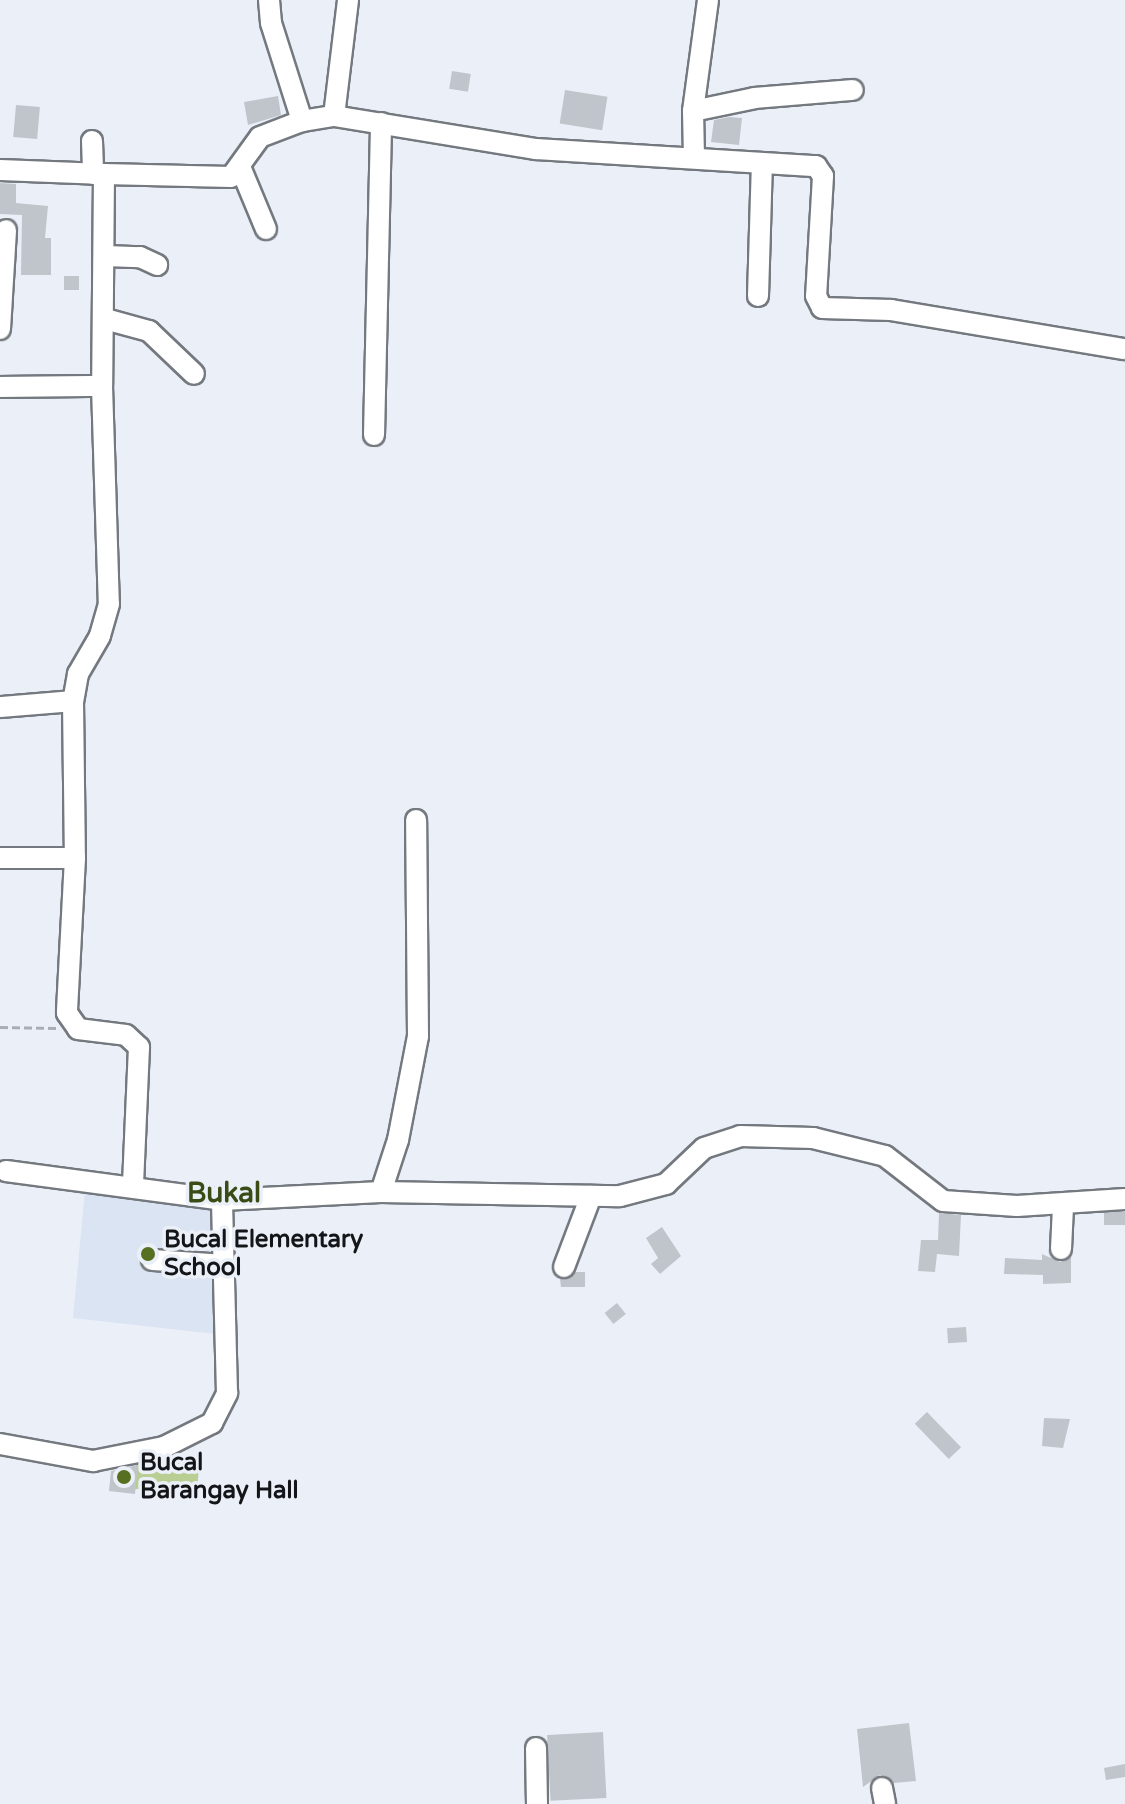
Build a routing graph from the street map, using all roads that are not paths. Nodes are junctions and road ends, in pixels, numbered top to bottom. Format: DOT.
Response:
graph roads {
  1 [pos="269,0"];
  2 [pos="348,0"];
  3 [pos="708,0"];
  4 [pos="853,90"];
  5 [pos="693,111"];
  6 [pos="334,116"];
  7 [pos="302,121"];
  8 [pos="381,123"];
  9 [pos="92,141"];
  10 [pos="694,158"];
  11 [pos="762,163"];
  12 [pos="241,169"];
  13 [pos="0,170"];
  14 [pos="98,174"];
  15 [pos="266,229"];
  16 [pos="6,230"];
  17 [pos="105,256"];
  18 [pos="157,265"];
  19 [pos="758,296"];
  20 [pos="105,319"];
  21 [pos="0,329"];
  22 [pos="1124,352"];
  23 [pos="194,374"];
  24 [pos="102,386"];
  25 [pos="0,387"];
  26 [pos="374,435"];
  27 [pos="73,701"];
  28 [pos="0,707"];
  29 [pos="416,820"];
  30 [pos="0,858"];
  31 [pos="75,858"];
  32 [pos="6,1171"];
  33 [pos="133,1186"];
  34 [pos="381,1192"];
  35 [pos="591,1196"];
  36 [pos="1125,1199"];
  37 [pos="222,1200"];
  38 [pos="1063,1206"];
  39 [pos="1061,1249"];
  40 [pos="152,1260"];
  41 [pos="225,1265"];
  42 [pos="564,1267"];
  43 [pos="0,1444"];
  44 [pos="536,1748"];
  45 [pos="537,1804"];
  1 -- 7 [label="street"];
  2 -- 6 [label="street"];
  3 -- 5 [label="street"];
  4 -- 5 [label="street"];
  5 -- 10 [label="street"];
  6 -- 7 [label="street"];
  6 -- 8 [label="street"];
  7 -- 12 [label="street"];
  8 -- 10 [label="street"];
  8 -- 26 [label="street"];
  9 -- 14 [label="street"];
  10 -- 11 [label="street"];
  11 -- 19 [label="street"];
  11 -- 22 [label="street"];
  12 -- 14 [label="street"];
  12 -- 15 [label="street"];
  13 -- 14 [label="street"];
  14 -- 17 [label="street"];
  16 -- 21 [label="street"];
  17 -- 18 [label="street"];
  17 -- 20 [label="street"];
  20 -- 23 [label="street"];
  20 -- 24 [label="street"];
  24 -- 25 [label="street"];
  24 -- 27 [label="street"];
  27 -- 28 [label="street"];
  27 -- 31 [label="street"];
  29 -- 34 [label="street"];
  30 -- 31 [label="street"];
  31 -- 33 [label="street"];
  32 -- 33 [label="street"];
  33 -- 37 [label="street"];
  34 -- 35 [label="street"];
  34 -- 37 [label="street"];
  35 -- 38 [label="street"];
  35 -- 42 [label="street"];
  36 -- 38 [label="street"];
  37 -- 41 [label="street"];
  38 -- 39 [label="street"];
  40 -- 41 [label="street"];
  41 -- 43 [label="street"];
  44 -- 45 [label="street"];
}
